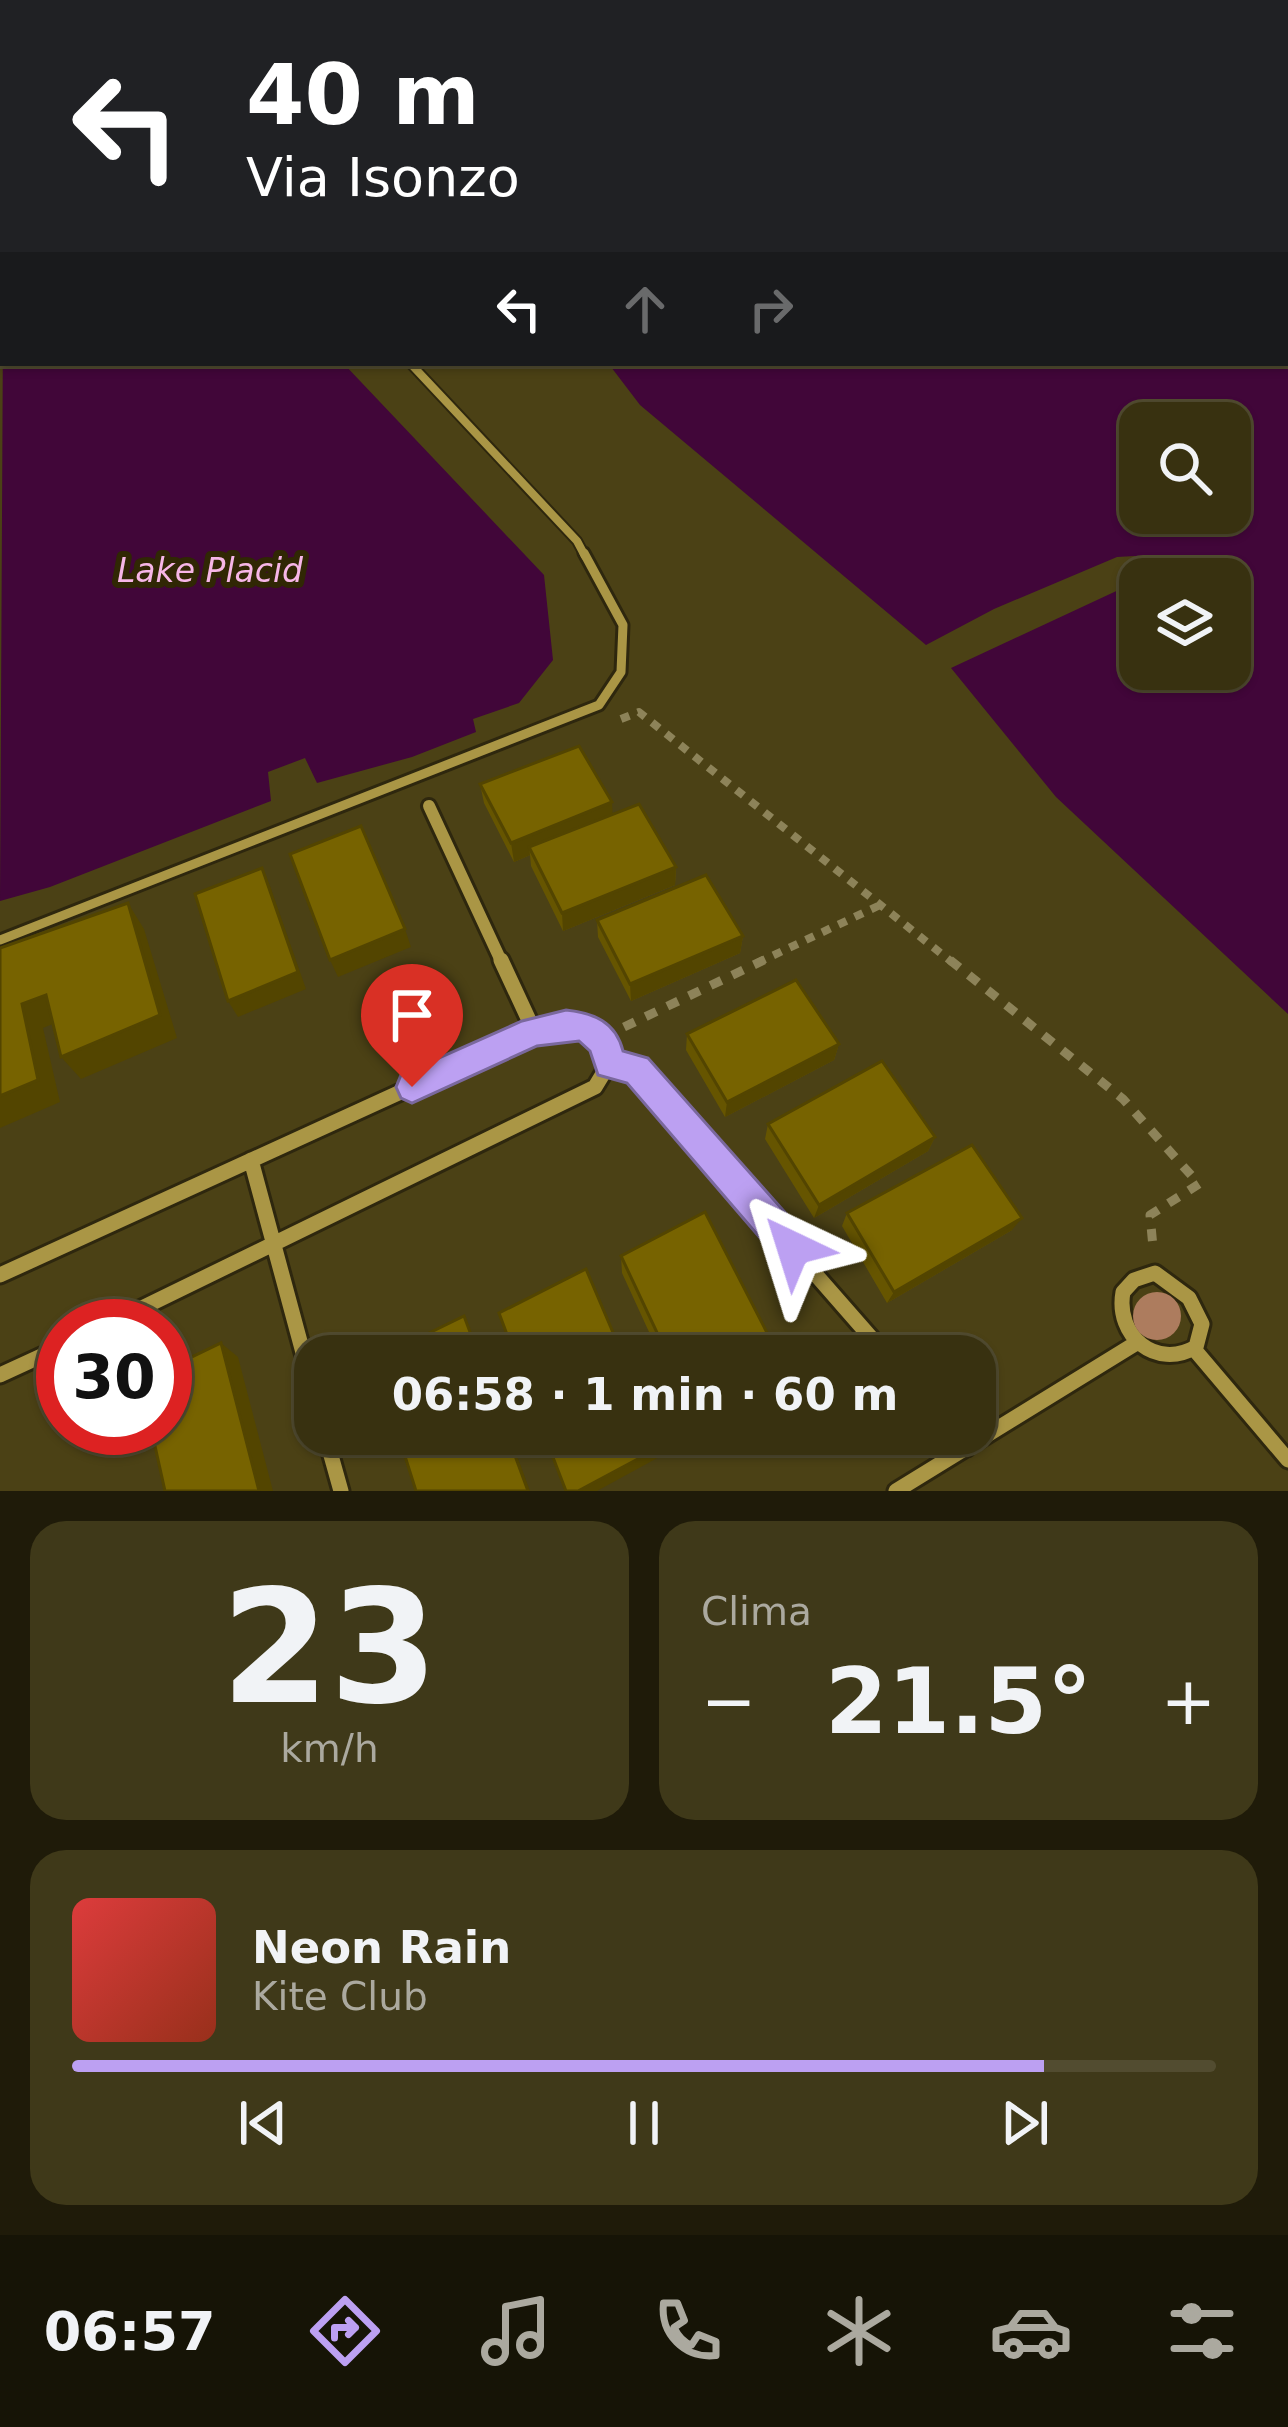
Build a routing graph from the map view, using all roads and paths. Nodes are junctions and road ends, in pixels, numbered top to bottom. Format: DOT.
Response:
graph roads {
  1 [pos="413,366"];
  2 [pos="617,720"];
  3 [pos="429,806"];
  4 [pos="878,906"];
  5 [pos="0,940"];
  6 [pos="534,1031"];
  7 [pos="601,1038"];
  8 [pos="610,1064"];
  9 [pos="251,1160"];
  10 [pos="274,1246"];
  11 [pos="1154,1273"];
  12 [pos="0,1274"];
  13 [pos="162,1299"];
  14 [pos="298,1335"];
  15 [pos="869,1335"];
  16 [pos="1138,1342"];
  17 [pos="1194,1348"];
  18 [pos="36,1358"];
  19 [pos="0,1375"];
  20 [pos="996,1421"];
  21 [pos="331,1455"];
  22 [pos="943,1455"];
  23 [pos="1288,1460"];
  24 [pos="341,1491"];
  25 [pos="896,1491"];
  1 -- 5 [label="lane"];
  2 -- 4 [label="path"];
  3 -- 6 [label="street"];
  4 -- 7 [label="path"];
  4 -- 11 [label="path"];
  6 -- 7 [label="street"];
  6 -- 9 [label="street"];
  7 -- 8 [label="street"];
  8 -- 10 [label="street"];
  8 -- 15 [label="street"];
  9 -- 10 [label="street"];
  9 -- 12 [label="street"];
  10 -- 13 [label="street"];
  10 -- 14 [label="street"];
  11 -- 16 [label="street"];
  11 -- 17 [label="street"];
  16 -- 17 [label="street"];
  16 -- 20 [label="street"];
  17 -- 23 [label="street"];
  18 -- 19 [label="street"];
  21 -- 24 [label="street"];
  22 -- 25 [label="street"];
}
